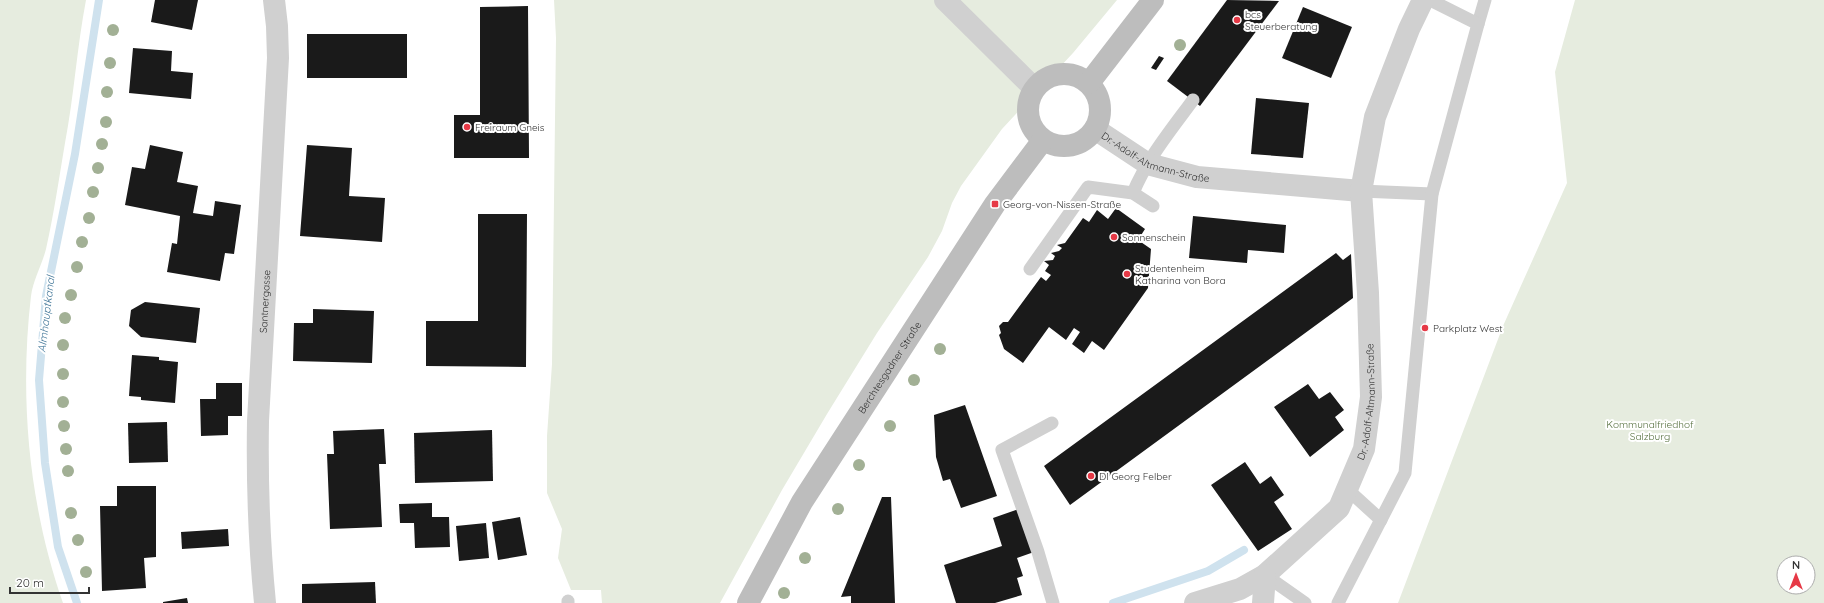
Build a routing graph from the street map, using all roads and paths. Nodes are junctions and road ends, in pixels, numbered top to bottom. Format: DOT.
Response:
graph roads {
  1 [pos="274,0"];
  2 [pos="944,0"];
  3 [pos="1154,0"];
  4 [pos="1423,0"];
  5 [pos="1430,0"];
  6 [pos="1485,0"];
  7 [pos="1478,24"];
  8 [pos="1089,83"];
  9 [pos="1034,88"];
  10 [pos="1193,100"];
  11 [pos="1095,129"];
  12 [pos="1043,140"];
  13 [pos="1148,164"];
  14 [pos="1361,191"];
  15 [pos="1133,193"];
  16 [pos="1432,194"];
  17 [pos="1153,206"];
  18 [pos="1030,269"];
  19 [pos="1052,423"];
  20 [pos="1347,489"];
  21 [pos="1381,520"];
  22 [pos="1265,575"];
  23 [pos="1052,601"];
  24 [pos="265,603"];
  25 [pos="748,603"];
  26 [pos="1194,603"];
  27 [pos="1264,603"];
  28 [pos="1305,603"];
  29 [pos="1338,603"];
  1 -- 24 [label="street, Santnergasse"];
  2 -- 9 [label="street"];
  3 -- 8 [label="main road"];
  4 -- 14 [label="street, Dr.-Adolf-Altmann-Straße"];
  5 -- 7 [label="lane"];
  6 -- 7 [label="lane"];
  7 -- 16 [label="lane"];
  8 -- 9 [label="main road"];
  8 -- 11 [label="main road"];
  9 -- 12 [label="main road"];
  10 -- 13 [label="lane"];
  11 -- 12 [label="main road"];
  11 -- 13 [label="street, Dr.-Adolf-Altmann-Straße"];
  12 -- 25 [label="main road, Berchtesgadner Straße"];
  13 -- 14 [label="street, Dr.-Adolf-Altmann-Straße"];
  13 -- 15 [label="lane"];
  14 -- 16 [label="lane"];
  14 -- 20 [label="street, Dr.-Adolf-Altmann-Straße"];
  15 -- 17 [label="lane"];
  15 -- 18 [label="lane"];
  16 -- 21 [label="lane"];
  19 -- 23 [label="lane"];
  20 -- 21 [label="lane"];
  20 -- 22 [label="street, Dr.-Adolf-Altmann-Straße"];
  21 -- 29 [label="lane"];
  22 -- 26 [label="street, Dr.-Adolf-Altmann-Straße"];
  22 -- 27 [label="street"];
  22 -- 28 [label="lane"];
}
